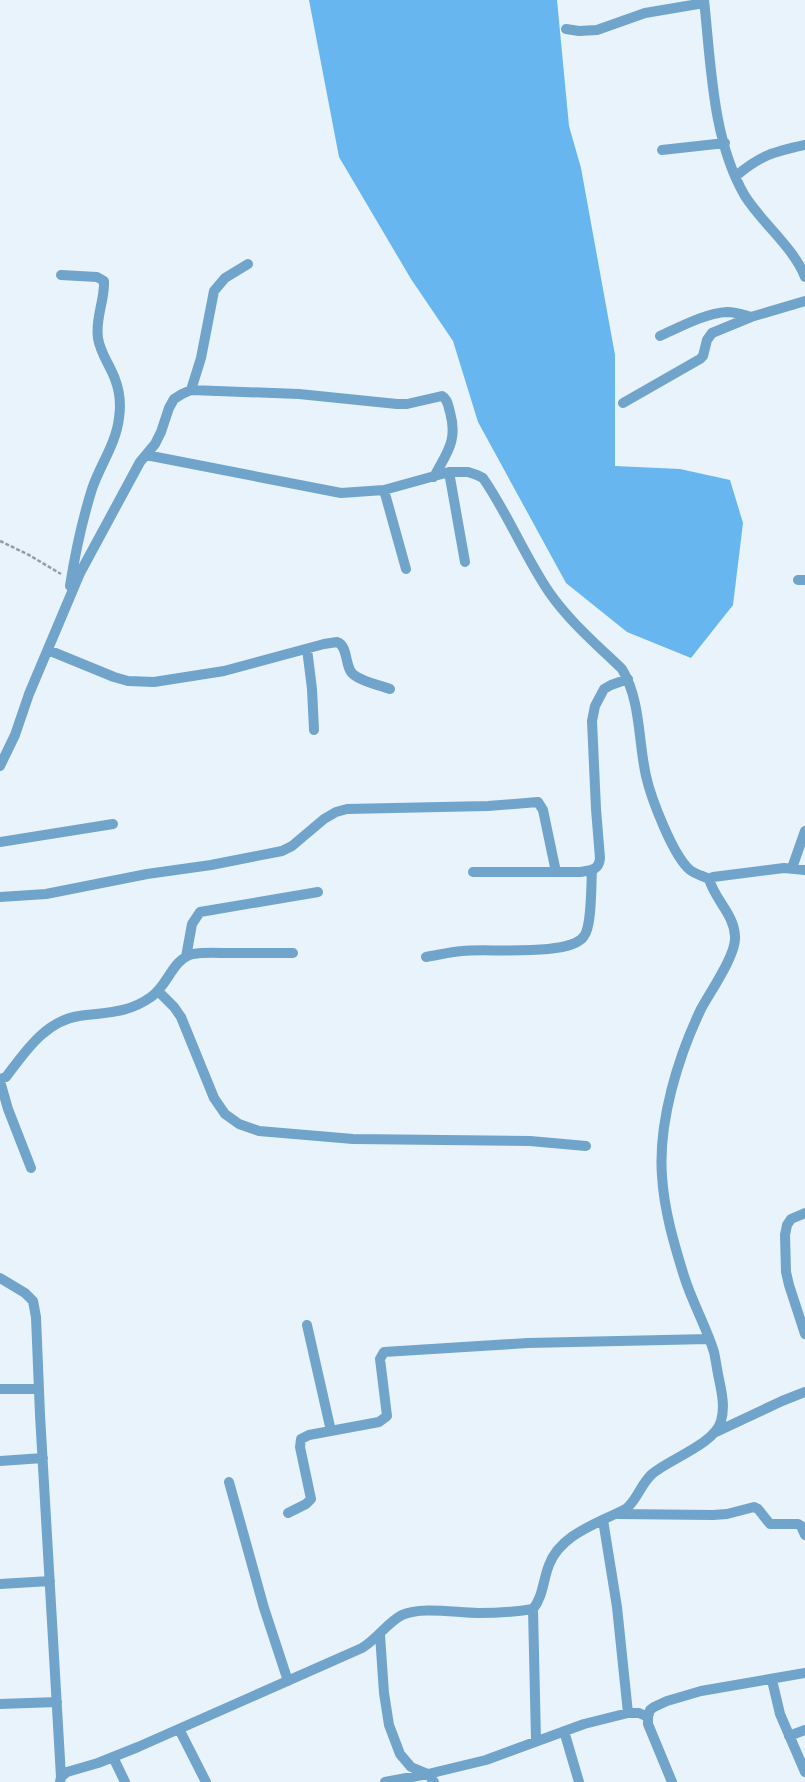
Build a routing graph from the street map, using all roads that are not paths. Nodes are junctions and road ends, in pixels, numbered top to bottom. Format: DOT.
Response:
graph roads {
  1 [pos="704,2"];
  2 [pos="566,29"];
  3 [pos="725,143"];
  4 [pos="805,145"];
  5 [pos="662,150"];
  6 [pos="736,176"];
  7 [pos="248,264"];
  8 [pos="61,275"];
  9 [pos="805,277"];
  10 [pos="805,301"];
  11 [pos="752,317"];
  12 [pos="660,336"];
  13 [pos="191,390"];
  14 [pos="623,403"];
  15 [pos="146,456"];
  16 [pos="449,472"];
  17 [pos="434,477"];
  18 [pos="384,490"];
  19 [pos="466,562"];
  20 [pos="406,568"];
  21 [pos="68,598"];
  22 [pos="306,649"];
  23 [pos="48,650"];
  24 [pos="628,678"];
  25 [pos="390,689"];
  26 [pos="314,730"];
  27 [pos="0,766"];
  28 [pos="114,824"];
  29 [pos="805,831"];
  30 [pos="0,842"];
  31 [pos="792,868"];
  32 [pos="592,870"];
  33 [pos="805,870"];
  34 [pos="473,872"];
  35 [pos="556,872"];
  36 [pos="709,879"];
  37 [pos="318,892"];
  38 [pos="0,897"];
  39 [pos="293,953"];
  40 [pos="186,957"];
  41 [pos="426,957"];
  42 [pos="158,990"];
  43 [pos="0,1080"];
  44 [pos="586,1146"];
  45 [pos="31,1168"];
  46 [pos="805,1213"];
  47 [pos="2,1281"];
  48 [pos="307,1325"];
  49 [pos="805,1334"];
  50 [pos="709,1339"];
  51 [pos="0,1389"];
  52 [pos="39,1389"];
  53 [pos="805,1392"];
  54 [pos="331,1431"];
  55 [pos="714,1433"];
  56 [pos="43,1458"];
  57 [pos="0,1461"];
  58 [pos="229,1482"];
  59 [pos="288,1512"];
  60 [pos="617,1514"];
  61 [pos="603,1520"];
  62 [pos="805,1536"];
  63 [pos="50,1581"];
  64 [pos="0,1584"];
  65 [pos="533,1609"];
  66 [pos="380,1635"];
  67 [pos="805,1673"];
  68 [pos="772,1680"];
  69 [pos="288,1681"];
  70 [pos="57,1702"];
  71 [pos="0,1704"];
  72 [pos="628,1713"];
  73 [pos="648,1717"];
  74 [pos="179,1729"];
  75 [pos="805,1730"];
  76 [pos="564,1731"];
  77 [pos="789,1736"];
  78 [pos="536,1740"];
  79 [pos="113,1757"];
  80 [pos="805,1772"];
  81 [pos="431,1778"];
  82 [pos="61,1780"];
  83 [pos="125,1782"];
  84 [pos="206,1782"];
  85 [pos="385,1782"];
  86 [pos="579,1782"];
  87 [pos="672,1782"];
  1 -- 2 [label="street"];
  1 -- 3 [label="street"];
  3 -- 5 [label="street"];
  3 -- 6 [label="street"];
  4 -- 6 [label="street"];
  6 -- 9 [label="street"];
  7 -- 13 [label="street"];
  8 -- 21 [label="street"];
  10 -- 11 [label="street"];
  11 -- 12 [label="street"];
  11 -- 14 [label="street"];
  13 -- 15 [label="street"];
  13 -- 17 [label="street"];
  15 -- 18 [label="street"];
  15 -- 21 [label="street"];
  16 -- 17 [label="street"];
  16 -- 19 [label="street"];
  16 -- 24 [label="street"];
  17 -- 18 [label="street"];
  18 -- 20 [label="street"];
  21 -- 23 [label="street"];
  22 -- 23 [label="street"];
  22 -- 25 [label="street"];
  22 -- 26 [label="street"];
  23 -- 27 [label="street"];
  24 -- 32 [label="street"];
  24 -- 36 [label="street"];
  28 -- 30 [label="street"];
  29 -- 31 [label="street"];
  31 -- 33 [label="street"];
  31 -- 36 [label="street"];
  32 -- 35 [label="street"];
  32 -- 41 [label="street"];
  34 -- 35 [label="street"];
  35 -- 38 [label="street"];
  36 -- 50 [label="street"];
  37 -- 40 [label="street"];
  39 -- 40 [label="street"];
  40 -- 42 [label="street"];
  42 -- 43 [label="street"];
  42 -- 44 [label="street"];
  43 -- 45 [label="street"];
  46 -- 49 [label="street"];
  47 -- 52 [label="street"];
  48 -- 54 [label="street"];
  50 -- 54 [label="street"];
  50 -- 55 [label="street"];
  51 -- 52 [label="street"];
  52 -- 56 [label="street"];
  53 -- 55 [label="street"];
  54 -- 59 [label="street"];
  55 -- 60 [label="street"];
  56 -- 57 [label="street"];
  56 -- 63 [label="street"];
  58 -- 69 [label="street"];
  60 -- 61 [label="street"];
  60 -- 62 [label="street"];
  61 -- 65 [label="street"];
  61 -- 72 [label="street"];
  63 -- 64 [label="street"];
  63 -- 70 [label="street"];
  65 -- 66 [label="street"];
  65 -- 78 [label="street"];
  66 -- 69 [label="street"];
  66 -- 81 [label="street"];
  67 -- 68 [label="street"];
  68 -- 73 [label="street"];
  68 -- 77 [label="street"];
  69 -- 74 [label="street"];
  70 -- 71 [label="street"];
  70 -- 82 [label="street"];
  72 -- 73 [label="street"];
  72 -- 76 [label="street"];
  73 -- 87 [label="street"];
  74 -- 79 [label="street"];
  74 -- 84 [label="street"];
  75 -- 77 [label="street"];
  76 -- 78 [label="street"];
  76 -- 86 [label="street"];
  77 -- 80 [label="street"];
  78 -- 81 [label="street"];
  79 -- 82 [label="street"];
  79 -- 83 [label="street"];
  81 -- 85 [label="street"];
}
